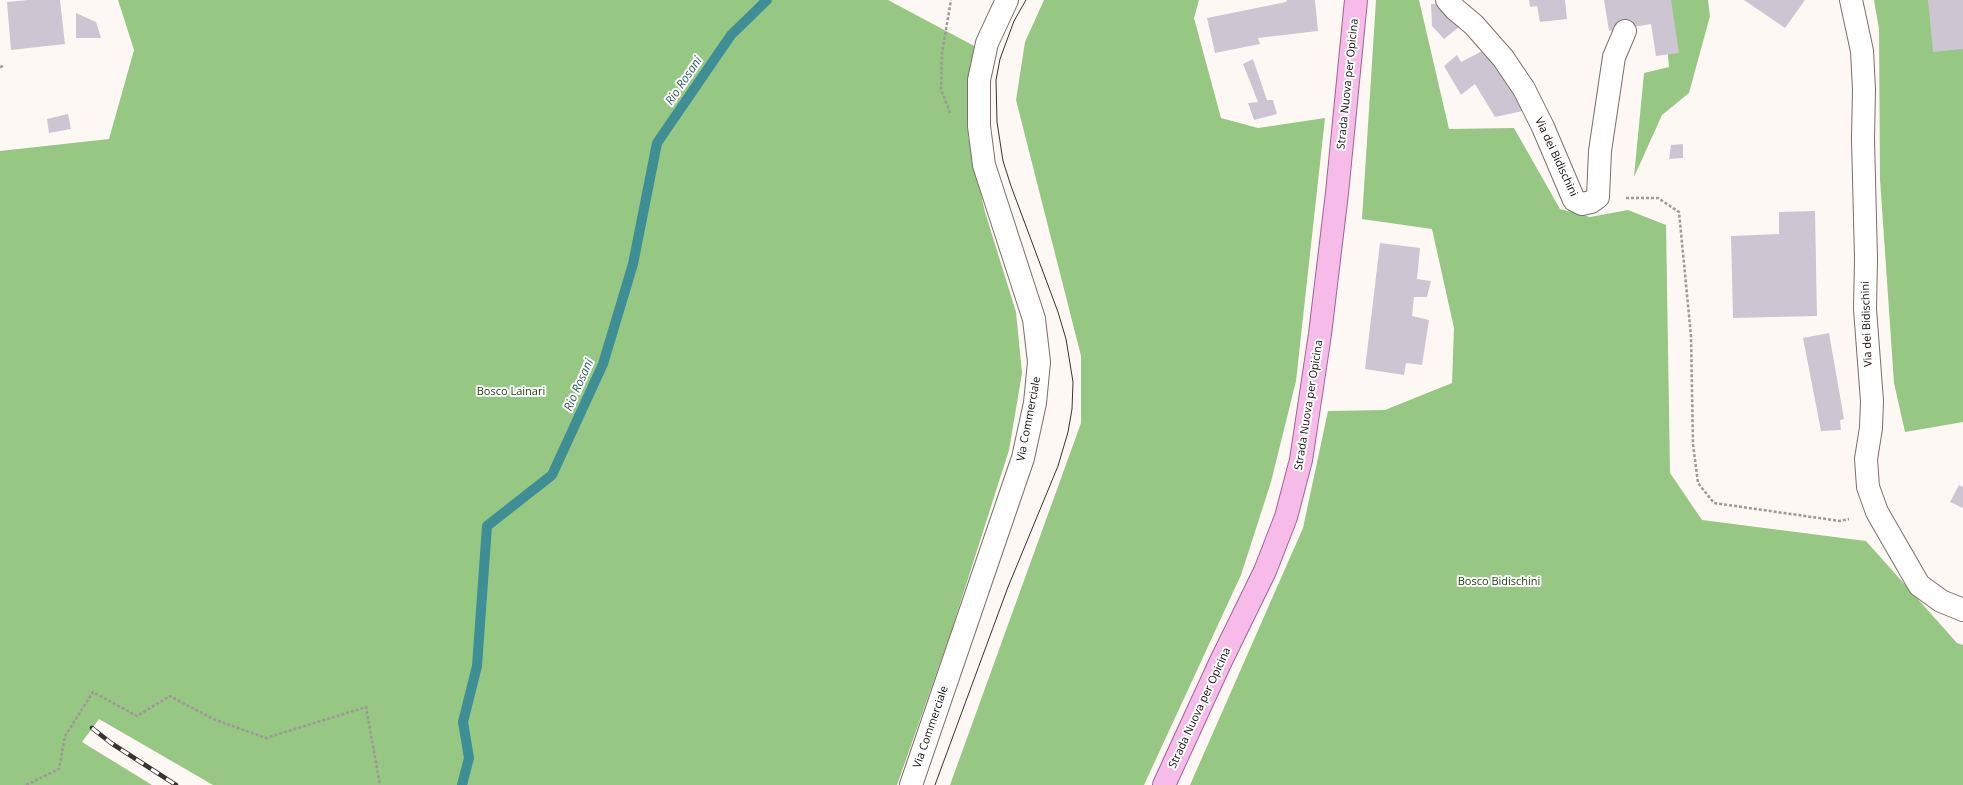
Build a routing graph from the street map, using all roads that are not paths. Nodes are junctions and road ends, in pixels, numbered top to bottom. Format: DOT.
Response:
graph roads {
  1 [pos="1007,0"];
  2 [pos="1356,0"];
  3 [pos="1447,0"];
  4 [pos="1850,0"];
  5 [pos="1625,31"];
  6 [pos="1963,610"];
  7 [pos="911,785"];
  8 [pos="1164,785"];
  1 -- 7 [label="street, Via Commerciale"];
  2 -- 8 [label="main road, Strada Nuova per Opicina"];
  3 -- 5 [label="street, Via dei Bidischini"];
  4 -- 6 [label="street, Via dei Bidischini"];
}
